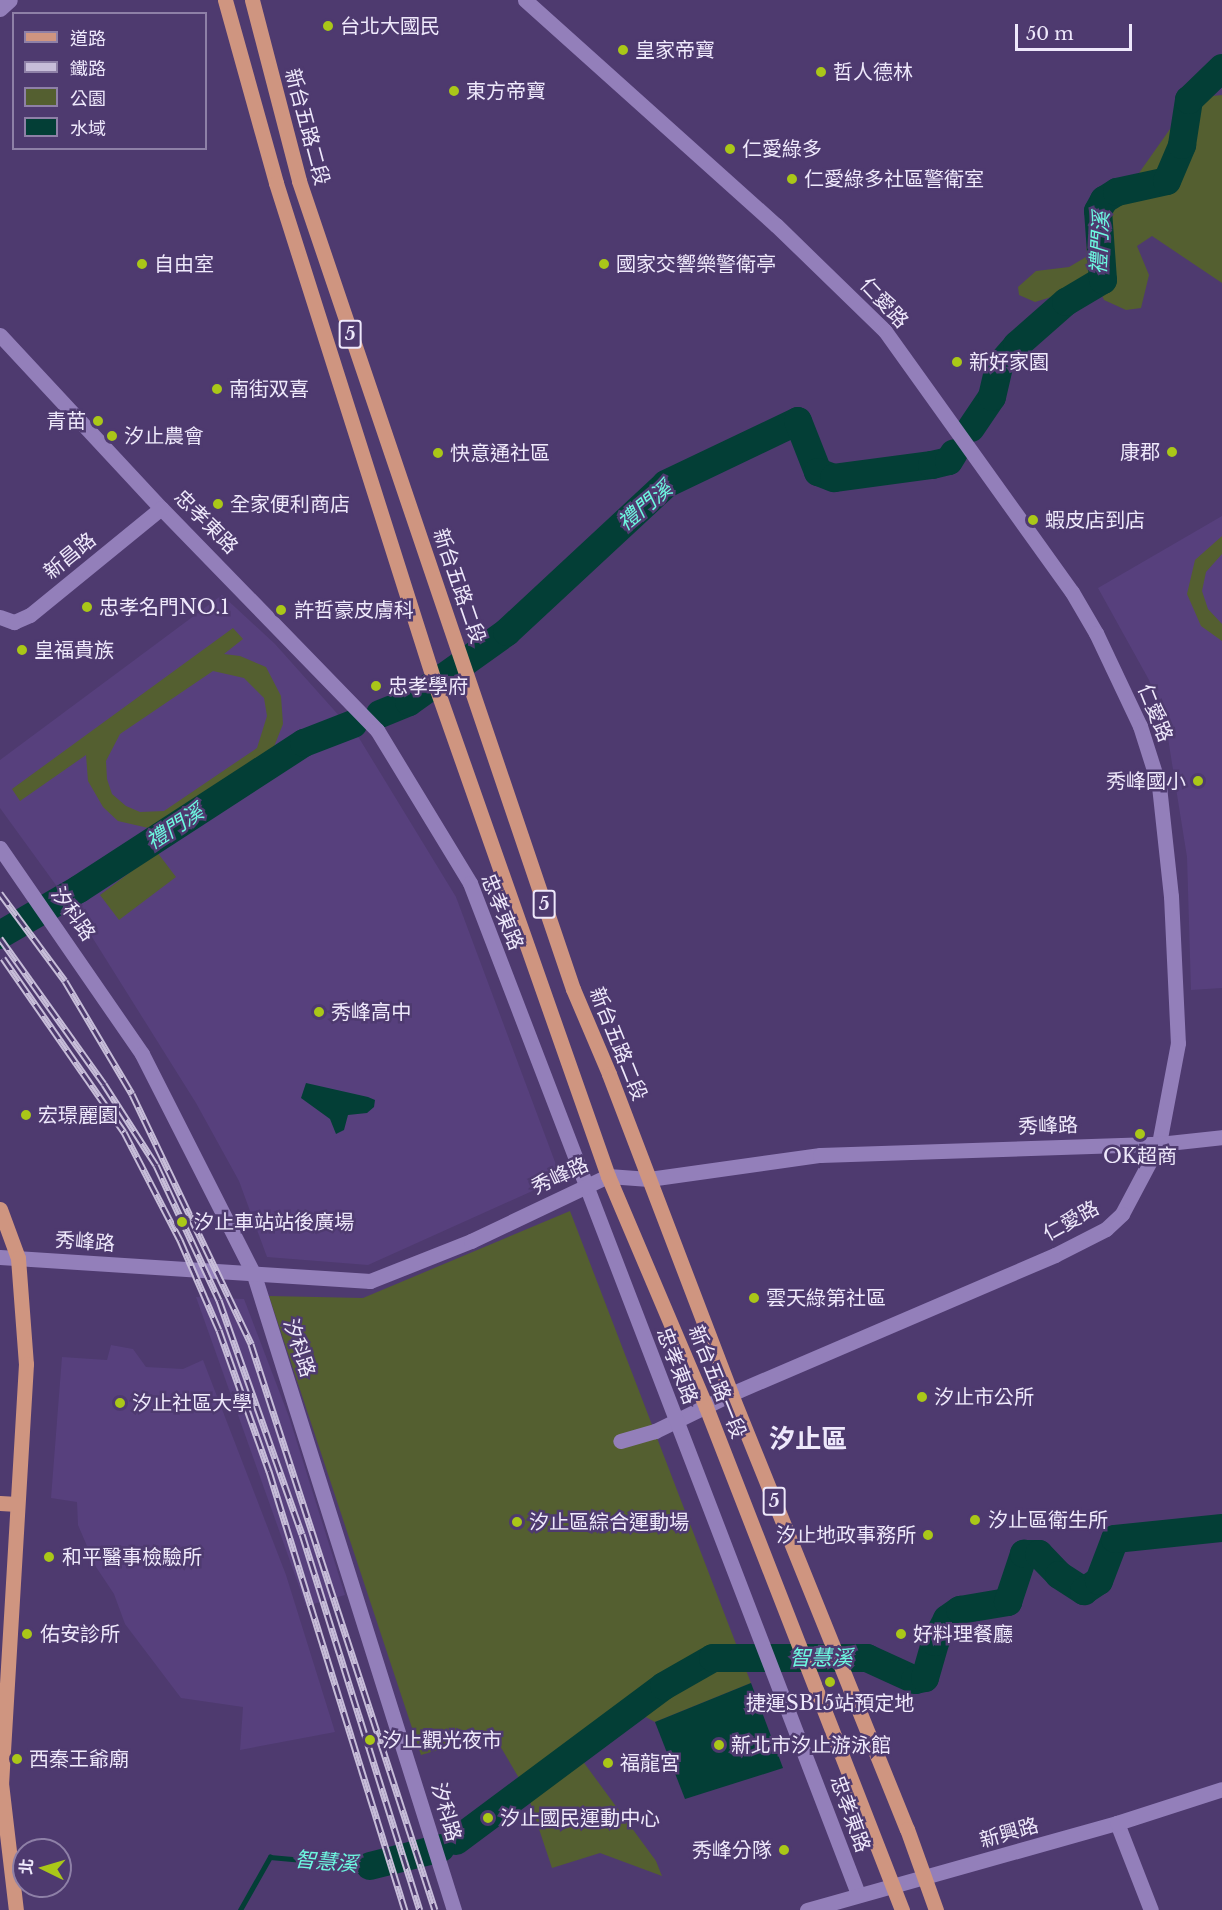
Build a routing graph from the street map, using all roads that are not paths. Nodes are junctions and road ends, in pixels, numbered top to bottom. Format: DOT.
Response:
graph roads {
  1 [pos="10,0"];
  2 [pos="225,0"];
  3 [pos="252,0"];
  4 [pos="525,0"];
  5 [pos="0,9"];
  6 [pos="0,335"];
  7 [pos="161,508"];
  8 [pos="0,617"];
  9 [pos="0,848"];
  10 [pos="1222,1137"];
  11 [pos="1159,1144"];
  12 [pos="608,1176"];
  13 [pos="649,1179"];
  14 [pos="586,1187"];
  15 [pos="0,1209"];
  16 [pos="0,1257"];
  17 [pos="18,1258"];
  18 [pos="254,1275"];
  19 [pos="731,1394"];
  20 [pos="706,1407"];
  21 [pos="676,1421"];
  22 [pos="620,1441"];
  23 [pos="0,1503"];
  24 [pos="17,1504"];
  25 [pos="1,1783"];
  26 [pos="1222,1789"];
  27 [pos="1117,1823"];
  28 [pos="924,1879"];
  29 [pos="892,1884"];
  30 [pos="858,1894"];
  31 [pos="451,1903"];
  32 [pos="16,1910"];
  33 [pos="807,1910"];
  34 [pos="902,1910"];
  35 [pos="936,1910"];
  36 [pos="1151,1910"];
  1 -- 5 [label="street"];
  2 -- 12 [label="main road, 5"];
  3 -- 13 [label="main road, 新台五路二段 / 5"];
  4 -- 11 [label="street, 仁愛路"];
  6 -- 7 [label="street, 忠孝東路"];
  7 -- 8 [label="street, 新昌路"];
  7 -- 14 [label="street, 忠孝東路"];
  9 -- 18 [label="street, 汐科路"];
  10 -- 11 [label="street, 秀峰路"];
  11 -- 13 [label="street, 秀峰路"];
  11 -- 19 [label="street, 仁愛路"];
  12 -- 13 [label="street, 秀峰路"];
  12 -- 14 [label="street, 秀峰路"];
  12 -- 20 [label="main road, 新台五路一段 / 5"];
  13 -- 19 [label="main road, 新台五路一段 / 5"];
  14 -- 18 [label="street, 秀峰路"];
  14 -- 21 [label="street, 忠孝東路"];
  15 -- 17 [label="main road"];
  16 -- 17 [label="street, 秀峰路"];
  17 -- 18 [label="street, 秀峰路"];
  17 -- 24 [label="main road"];
  18 -- 31 [label="street, 汐科路"];
  19 -- 20 [label="street, 仁愛路"];
  19 -- 28 [label="main road, 新台五路一段 / 5"];
  20 -- 21 [label="street, 仁愛路"];
  20 -- 29 [label="main road, 新台五路一段 / 5"];
  21 -- 22 [label="street, 仁愛路"];
  21 -- 30 [label="street, 忠孝東路"];
  23 -- 24 [label="main road"];
  24 -- 25 [label="main road"];
  25 -- 32 [label="main road"];
  26 -- 27 [label="street, 新興路"];
  27 -- 28 [label="street, 新興路"];
  27 -- 36 [label="street"];
  28 -- 29 [label="street, 新興路"];
  28 -- 35 [label="main road, 5"];
  29 -- 30 [label="street, 新興路"];
  29 -- 34 [label="main road, 5"];
  30 -- 33 [label="street, 新興路"];
}
